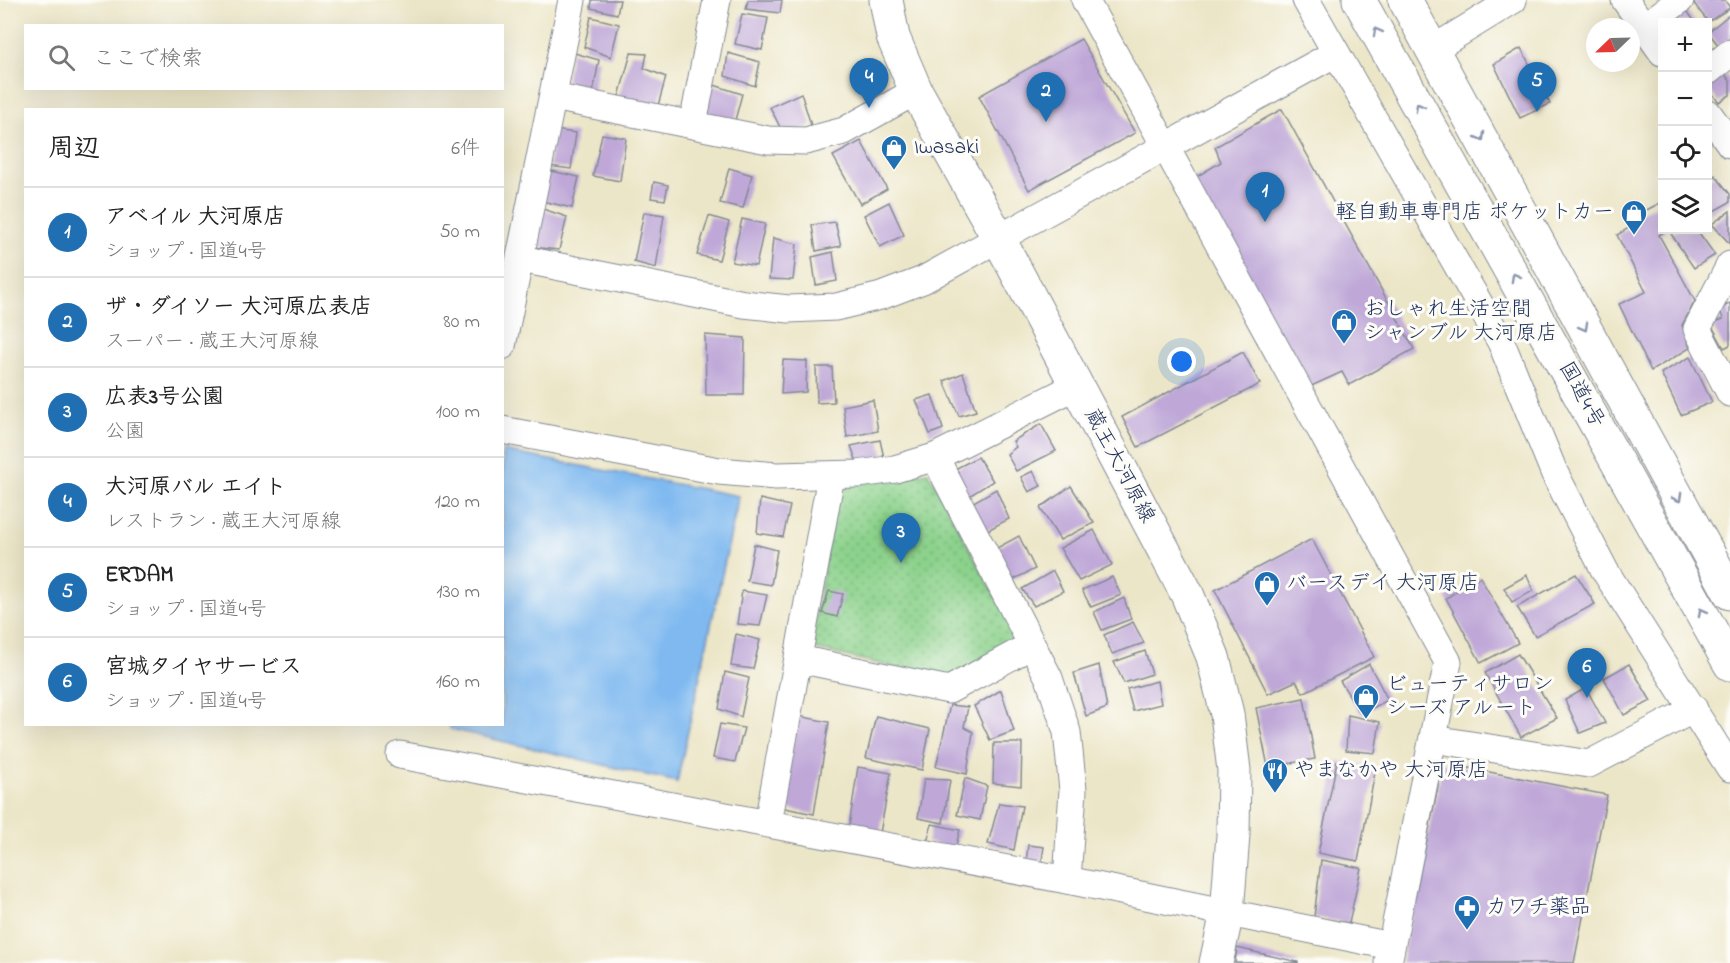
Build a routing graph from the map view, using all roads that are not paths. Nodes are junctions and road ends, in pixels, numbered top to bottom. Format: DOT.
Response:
graph roads {
  1 [pos="572,0"];
  2 [pos="717,0"];
  3 [pos="886,0"];
  4 [pos="1085,0"];
  5 [pos="1306,0"];
  6 [pos="1359,0"];
  7 [pos="1405,0"];
  8 [pos="1513,0"];
  9 [pos="1625,0"];
  10 [pos="1680,0"];
  11 [pos="1644,27"];
  12 [pos="1658,46"];
  13 [pos="1432,49"];
  14 [pos="1336,53"];
  15 [pos="1730,53"];
  16 [pos="1712,66"];
  17 [pos="916,91"];
  18 [pos="553,96"];
  19 [pos="1712,120"];
  20 [pos="693,124"];
  21 [pos="1730,144"];
  22 [pos="1166,146"];
  23 [pos="998,237"];
  24 [pos="521,259"];
  25 [pos="1730,265"];
  26 [pos="504,337"];
  27 [pos="1076,386"];
  28 [pos="1730,393"];
  29 [pos="504,430"];
  30 [pos="935,457"];
  31 [pos="831,476"];
  32 [pos="1730,593"];
  33 [pos="1032,645"];
  34 [pos="798,659"];
  35 [pos="1730,664"];
  36 [pos="1694,709"];
  37 [pos="1433,739"];
  38 [pos="400,755"];
  39 [pos="1730,768"];
  40 [pos="768,823"];
  41 [pos="1067,880"];
  42 [pos="1227,913"];
  43 [pos="1390,954"];
  44 [pos="1216,963"];
  1 -- 18 [label="street"];
  2 -- 20 [label="street"];
  3 -- 17 [label="main road, 蔵王大河原線"];
  4 -- 22 [label="street"];
  5 -- 14 [label="street"];
  35 -- 6 [label="main road, 国道4号, one-way"];
  7 -- 13 [label="main road, 国道4号"];
  8 -- 13 [label="street"];
  9 -- 11 [label="street"];
  10 -- 11 [label="street"];
  11 -- 12 [label="street"];
  13 -- 32 [label="main road, 国道4号, one-way"];
  14 -- 22 [label="street"];
  14 -- 36 [label="street"];
  15 -- 16 [label="street"];
  17 -- 20 [label="street"];
  17 -- 23 [label="main road, 蔵王大河原線"];
  18 -- 20 [label="street"];
  18 -- 24 [label="street"];
  19 -- 21 [label="street"];
  22 -- 23 [label="street"];
  22 -- 37 [label="street"];
  23 -- 24 [label="street"];
  23 -- 27 [label="main road, 蔵王大河原線"];
  24 -- 26 [label="street"];
  25 -- 28 [label="street"];
  27 -- 30 [label="street"];
  27 -- 42 [label="main road, 蔵王大河原線"];
  29 -- 31 [label="street"];
  30 -- 31 [label="street"];
  30 -- 33 [label="street"];
  31 -- 34 [label="street"];
  33 -- 34 [label="street"];
  33 -- 41 [label="street"];
  34 -- 40 [label="street"];
  36 -- 37 [label="street"];
  36 -- 39 [label="street"];
  37 -- 43 [label="street"];
  38 -- 40 [label="street"];
  40 -- 41 [label="street"];
  41 -- 42 [label="street"];
  42 -- 43 [label="street"];
  42 -- 44 [label="main road, 蔵王大河原線"];
}
